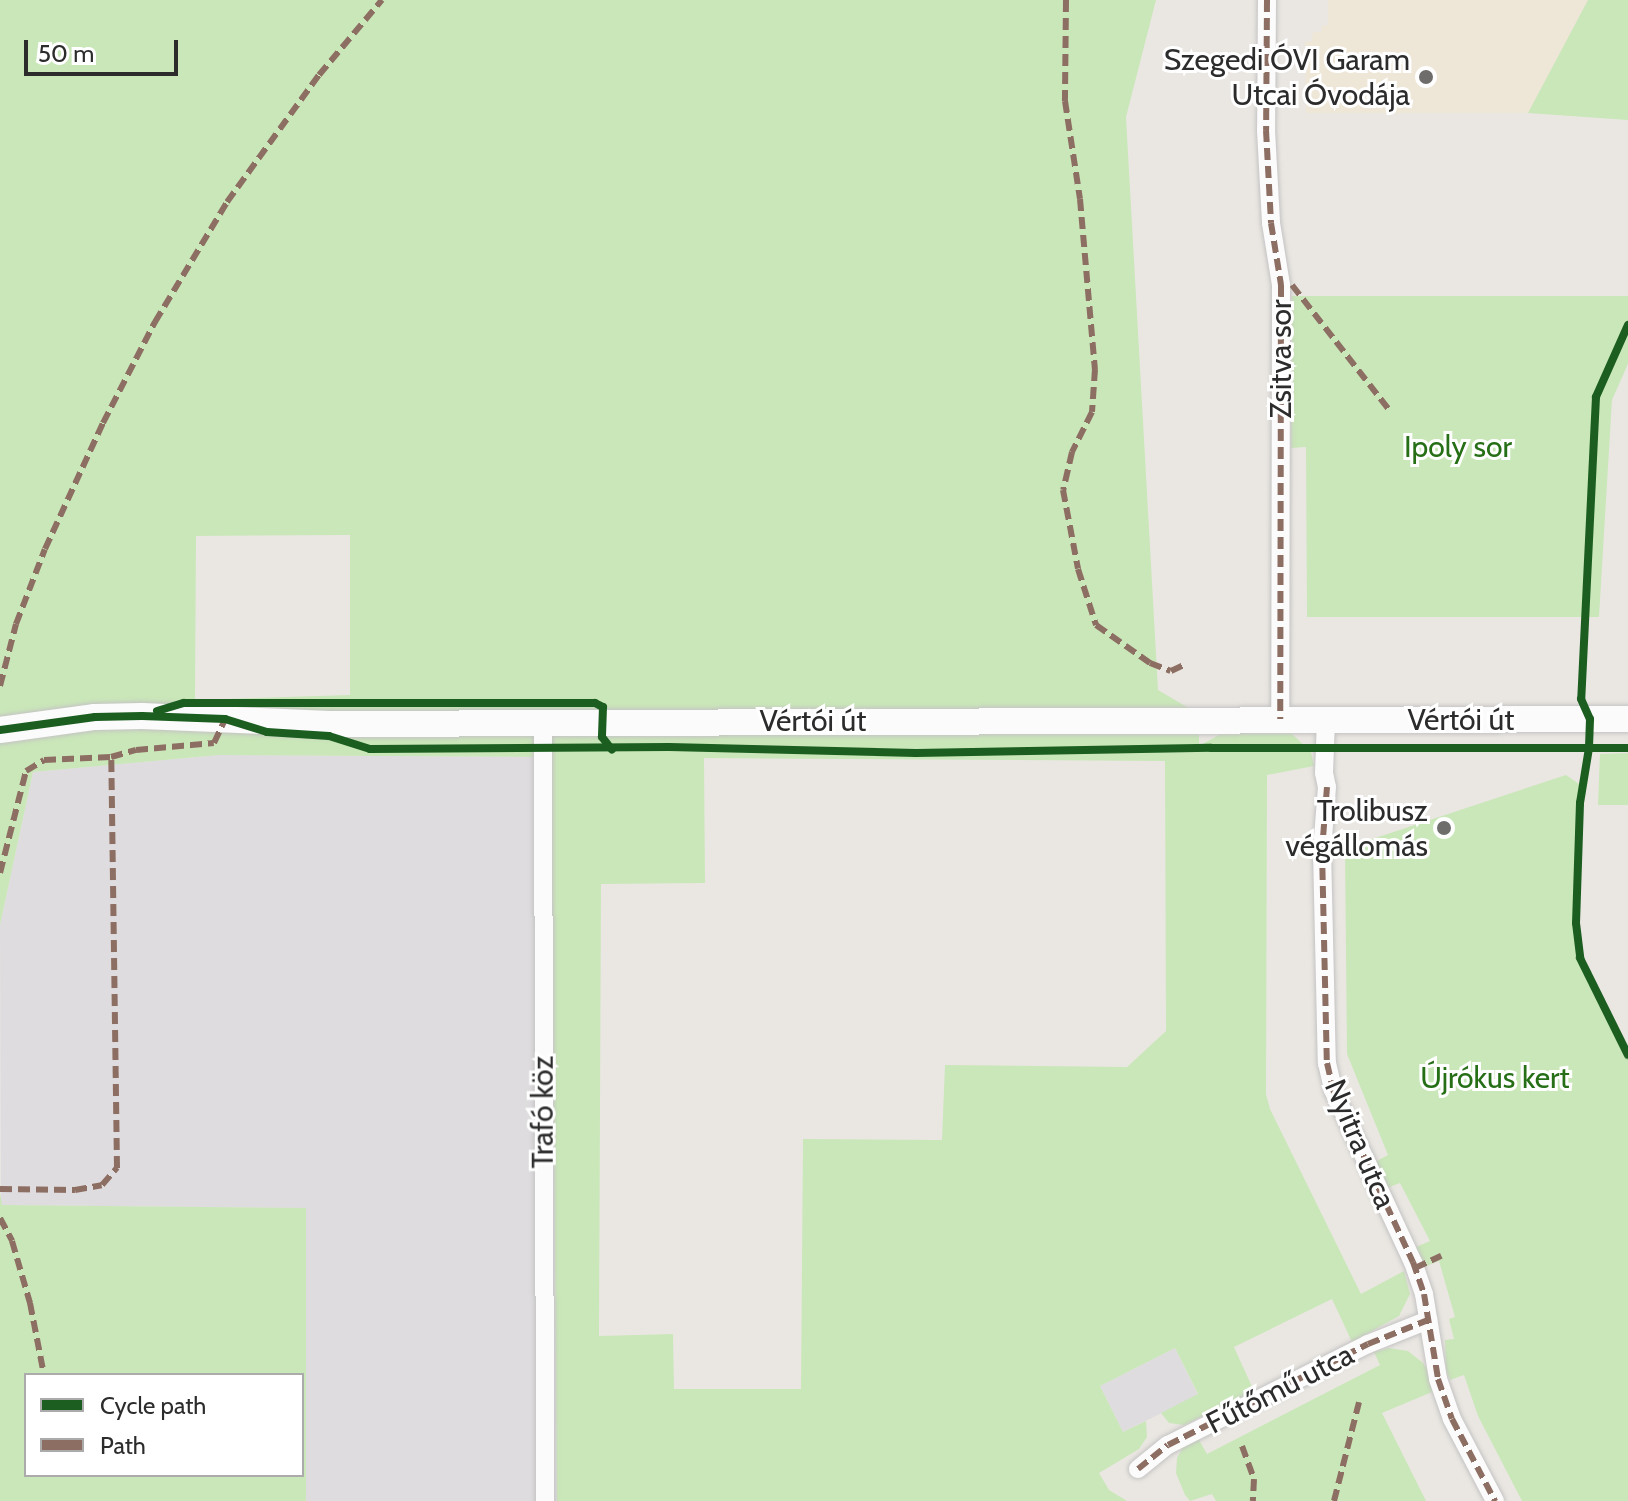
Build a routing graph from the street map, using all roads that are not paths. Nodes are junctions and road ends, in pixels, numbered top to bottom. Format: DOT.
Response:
graph roads {
  1 [pos="1267,0"];
  2 [pos="1280,719"];
  3 [pos="1326,719"];
  4 [pos="1628,719"];
  5 [pos="543,722"];
  6 [pos="0,730"];
  7 [pos="1428,1320"];
  8 [pos="1138,1469"];
  9 [pos="545,1501"];
  10 [pos="1495,1501"];
  1 -- 2 [label="street, Zsitva sor"];
  2 -- 3 [label="street, Vértói út"];
  2 -- 5 [label="street, Vértói út"];
  3 -- 4 [label="street, Vértói út"];
  3 -- 7 [label="street, Nyitra utca"];
  5 -- 6 [label="street, Vértói út"];
  5 -- 9 [label="street, Trafó köz"];
  7 -- 8 [label="street, Fűtőmű utca"];
  7 -- 10 [label="street, Nyitra utca"];
}
